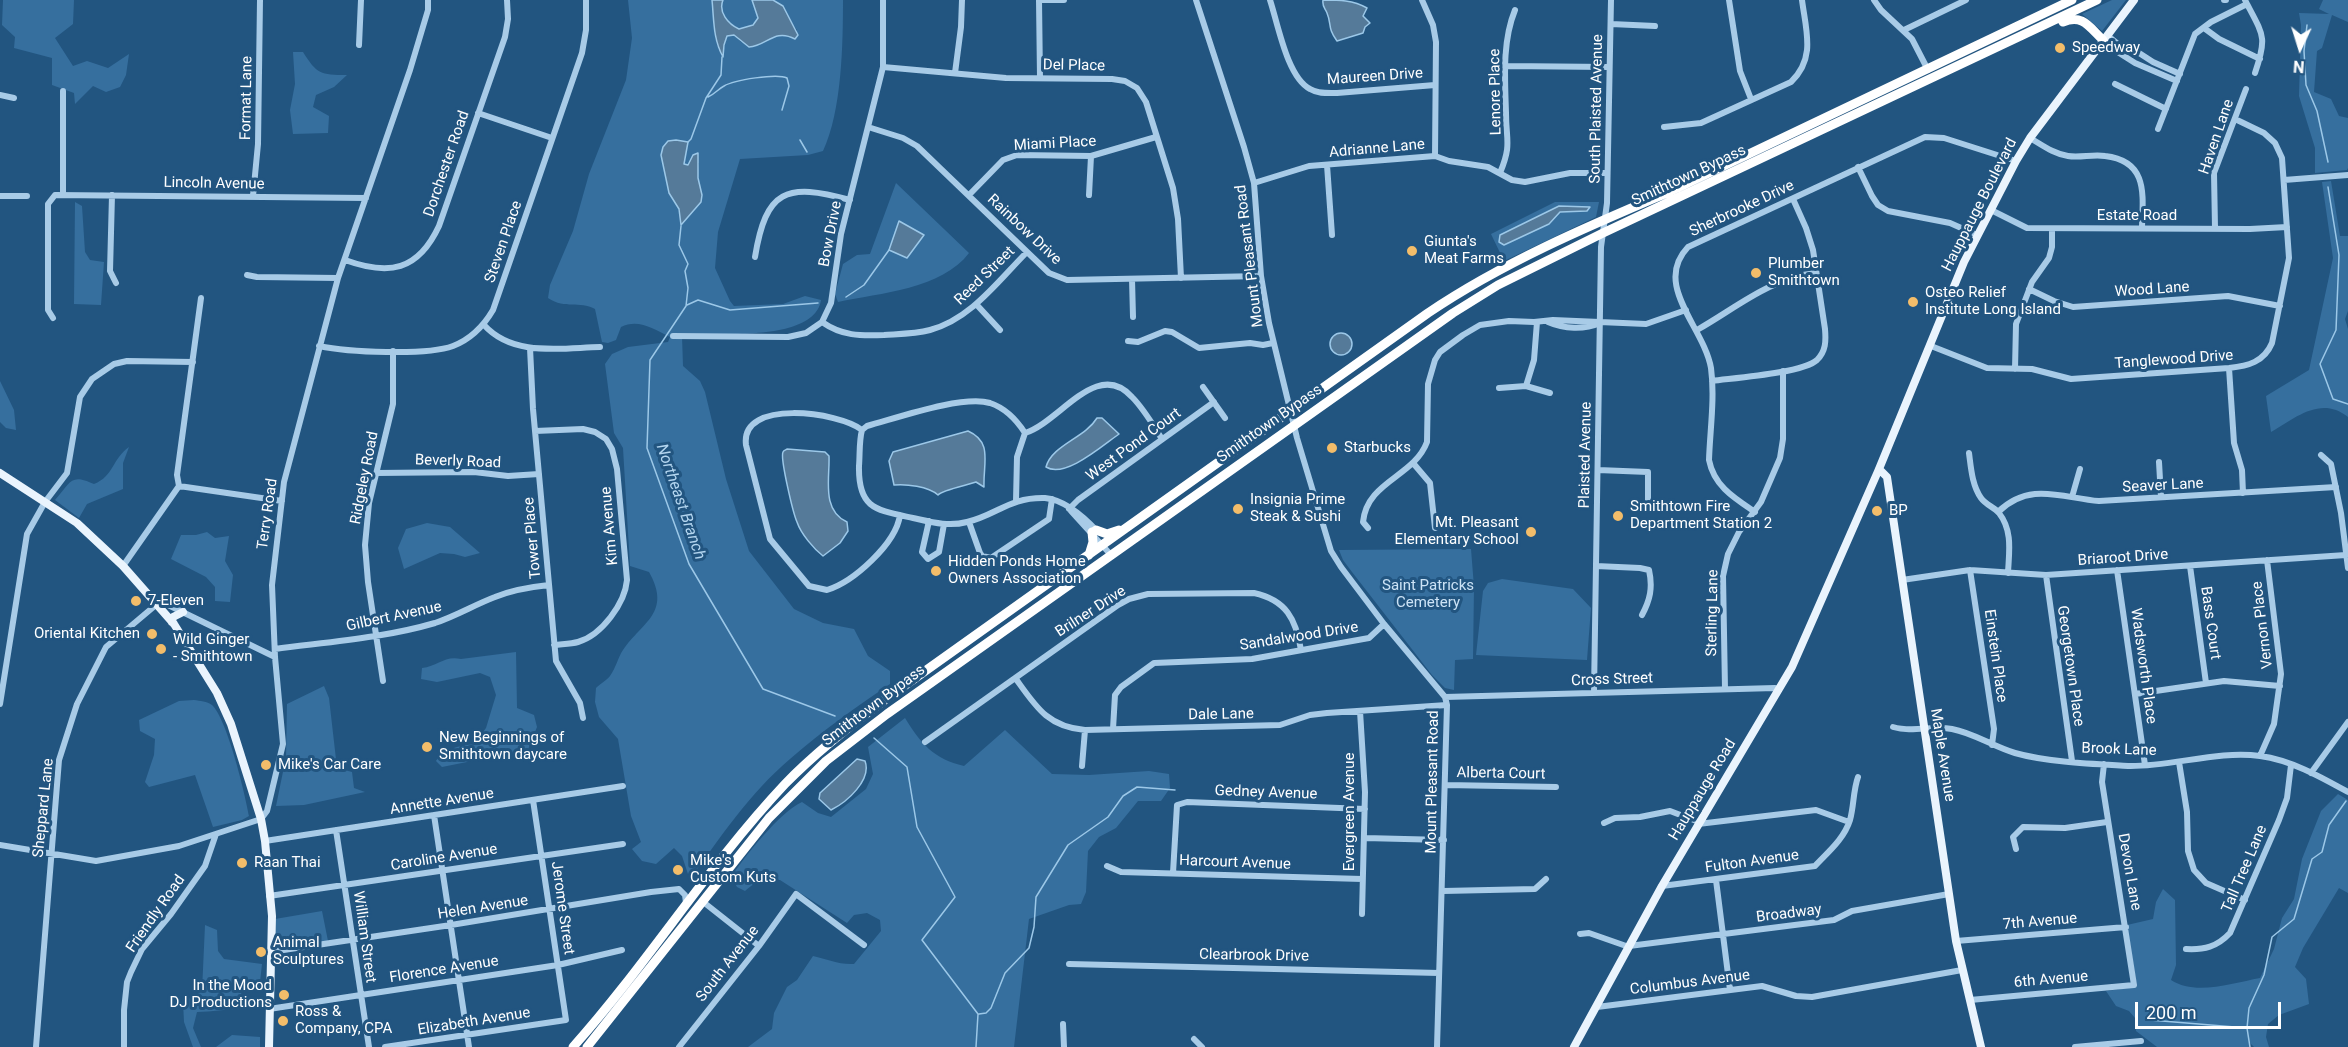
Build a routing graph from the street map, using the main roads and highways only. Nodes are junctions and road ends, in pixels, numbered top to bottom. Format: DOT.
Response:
graph roads {
  1 [pos="2072,0"];
  2 [pos="2097,0"];
  3 [pos="2134,0"];
  4 [pos="2030,32"];
  5 [pos="2104,39"];
  6 [pos="1879,469"];
  7 [pos="0,473"];
  8 [pos="1130,526"];
  9 [pos="1846,543"];
  10 [pos="1089,555"];
  11 [pos="183,612"];
  12 [pos="172,622"];
  13 [pos="269,1047"];
  14 [pos="573,1047"];
  15 [pos="587,1047"];
  16 [pos="1574,1047"];
  17 [pos="1981,1047"];
  1 -- 8 [label="highway, Smithtown Bypass"];
  2 -- 4 [label="highway, Smithtown Bypass"];
  3 -- 5 [label="main road, Hauppauge Boulevard"];
  4 -- 5 [label="highway"];
  4 -- 15 [label="highway, Smithtown Bypass"];
  5 -- 6 [label="main road, Hauppauge Boulevard"];
  6 -- 9 [label="main road, Hauppauge Boulevard"];
  6 -- 17 [label="main road, Maple Avenue"];
  7 -- 12 [label="main road"];
  8 -- 10 [label="highway, Smithtown Bypass"];
  8 -- 10 [label="highway"];
  9 -- 16 [label="main road, Hauppauge Road"];
  10 -- 14 [label="highway, Smithtown Bypass"];
  11 -- 12 [label="main road"];
  12 -- 13 [label="main road"];
}
